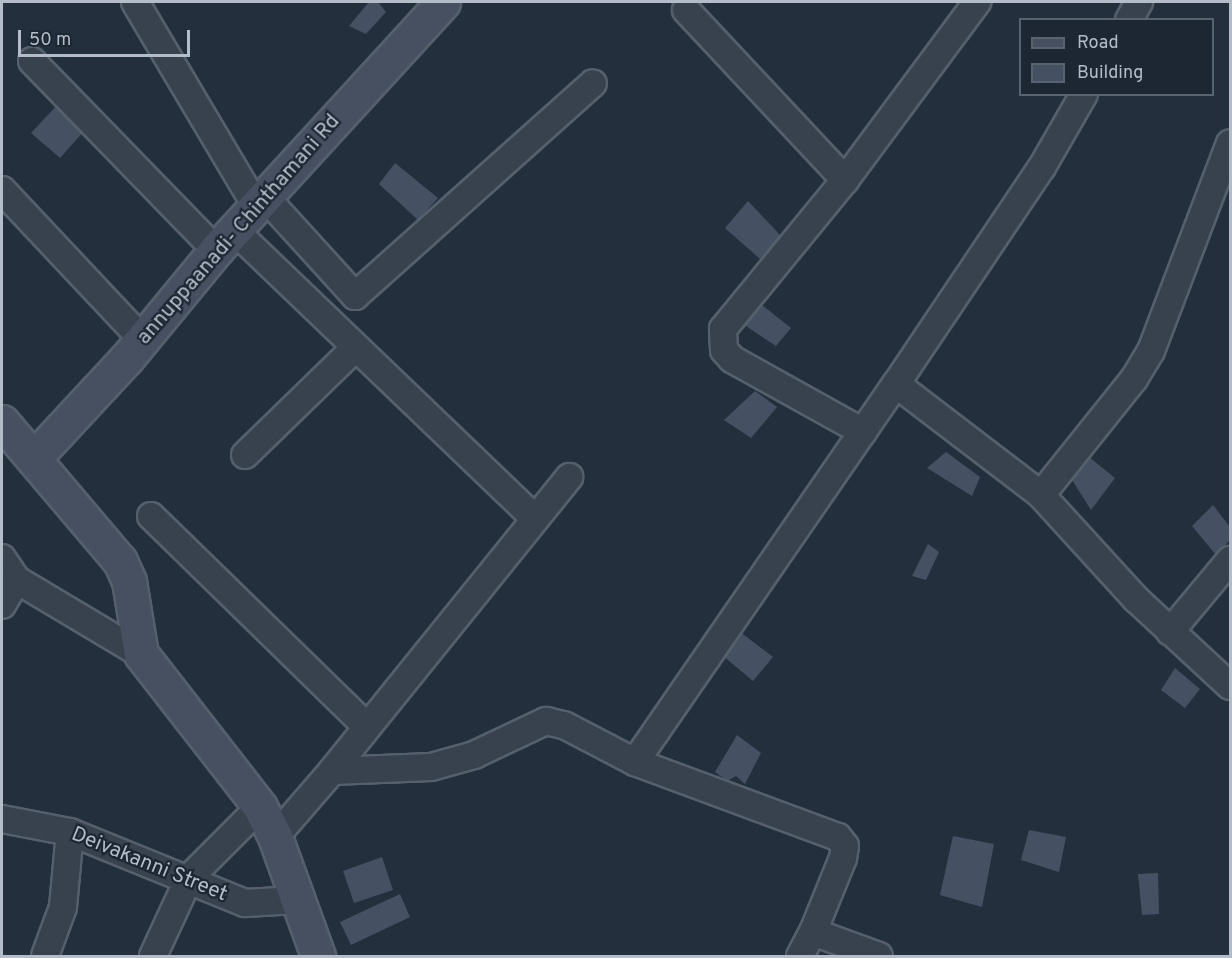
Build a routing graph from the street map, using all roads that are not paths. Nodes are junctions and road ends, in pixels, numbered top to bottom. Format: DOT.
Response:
graph roads {
  1 [pos="135,2"];
  2 [pos="443,2"];
  3 [pos="977,2"];
  4 [pos="1139,2"];
  5 [pos="687,10"];
  6 [pos="1130,18"];
  7 [pos="32,61"];
  8 [pos="593,83"];
  9 [pos="1083,96"];
  10 [pos="1230,143"];
  11 [pos="845,180"];
  12 [pos="2,190"];
  13 [pos="260,201"];
  14 [pos="225,240"];
  15 [pos="142,339"];
  16 [pos="355,348"];
  17 [pos="896,384"];
  18 [pos="2,422"];
  19 [pos="862,432"];
  20 [pos="245,455"];
  21 [pos="35,458"];
  22 [pos="569,477"];
  23 [pos="1041,495"];
  24 [pos="151,516"];
  25 [pos="534,518"];
  26 [pos="2,558"];
  27 [pos="1230,560"];
  28 [pos="17,580"];
  29 [pos="2,605"];
  30 [pos="1170,632"];
  31 [pos="141,654"];
  32 [pos="1230,686"];
  33 [pos="365,725"];
  34 [pos="636,762"];
  35 [pos="332,771"];
  36 [pos="260,807"];
  37 [pos="2,819"];
  38 [pos="70,831"];
  39 [pos="275,837"];
  40 [pos="189,878"];
  41 [pos="297,900"];
  42 [pos="813,932"];
  43 [pos="45,957"];
  44 [pos="153,957"];
  45 [pos="318,957"];
  46 [pos="800,957"];
  47 [pos="879,957"];
  1 -- 13 [label="street"];
  2 -- 13 [label="street, annuppaanadi- Chinthamani Rd"];
  3 -- 11 [label="street"];
  4 -- 6 [label="street"];
  5 -- 11 [label="street"];
  7 -- 14 [label="street"];
  8 -- 13 [label="street"];
  9 -- 17 [label="street"];
  10 -- 23 [label="street"];
  11 -- 19 [label="street"];
  12 -- 15 [label="street"];
  13 -- 14 [label="street, annuppaanadi- Chinthamani Rd"];
  14 -- 15 [label="street, annuppaanadi- Chinthamani Rd"];
  14 -- 16 [label="street"];
  15 -- 21 [label="street, annuppaanadi- Chinthamani Rd"];
  16 -- 20 [label="street"];
  16 -- 25 [label="street"];
  17 -- 19 [label="street"];
  17 -- 23 [label="street"];
  18 -- 21 [label="street"];
  19 -- 34 [label="street"];
  21 -- 31 [label="street"];
  22 -- 25 [label="street"];
  23 -- 30 [label="street"];
  24 -- 33 [label="street"];
  25 -- 33 [label="street"];
  26 -- 28 [label="street"];
  27 -- 30 [label="street"];
  28 -- 29 [label="street"];
  28 -- 31 [label="street"];
  30 -- 32 [label="street"];
  31 -- 36 [label="street"];
  33 -- 35 [label="street"];
  34 -- 35 [label="street"];
  34 -- 42 [label="street"];
  35 -- 39 [label="street"];
  36 -- 39 [label="street"];
  36 -- 40 [label="street"];
  37 -- 38 [label="street, Deivakanni Street"];
  38 -- 40 [label="street, Deivakanni Street"];
  38 -- 43 [label="street"];
  39 -- 41 [label="street"];
  40 -- 41 [label="street, Deivakanni Street"];
  40 -- 44 [label="street"];
  41 -- 45 [label="street"];
  42 -- 46 [label="street"];
  42 -- 47 [label="street"];
}
